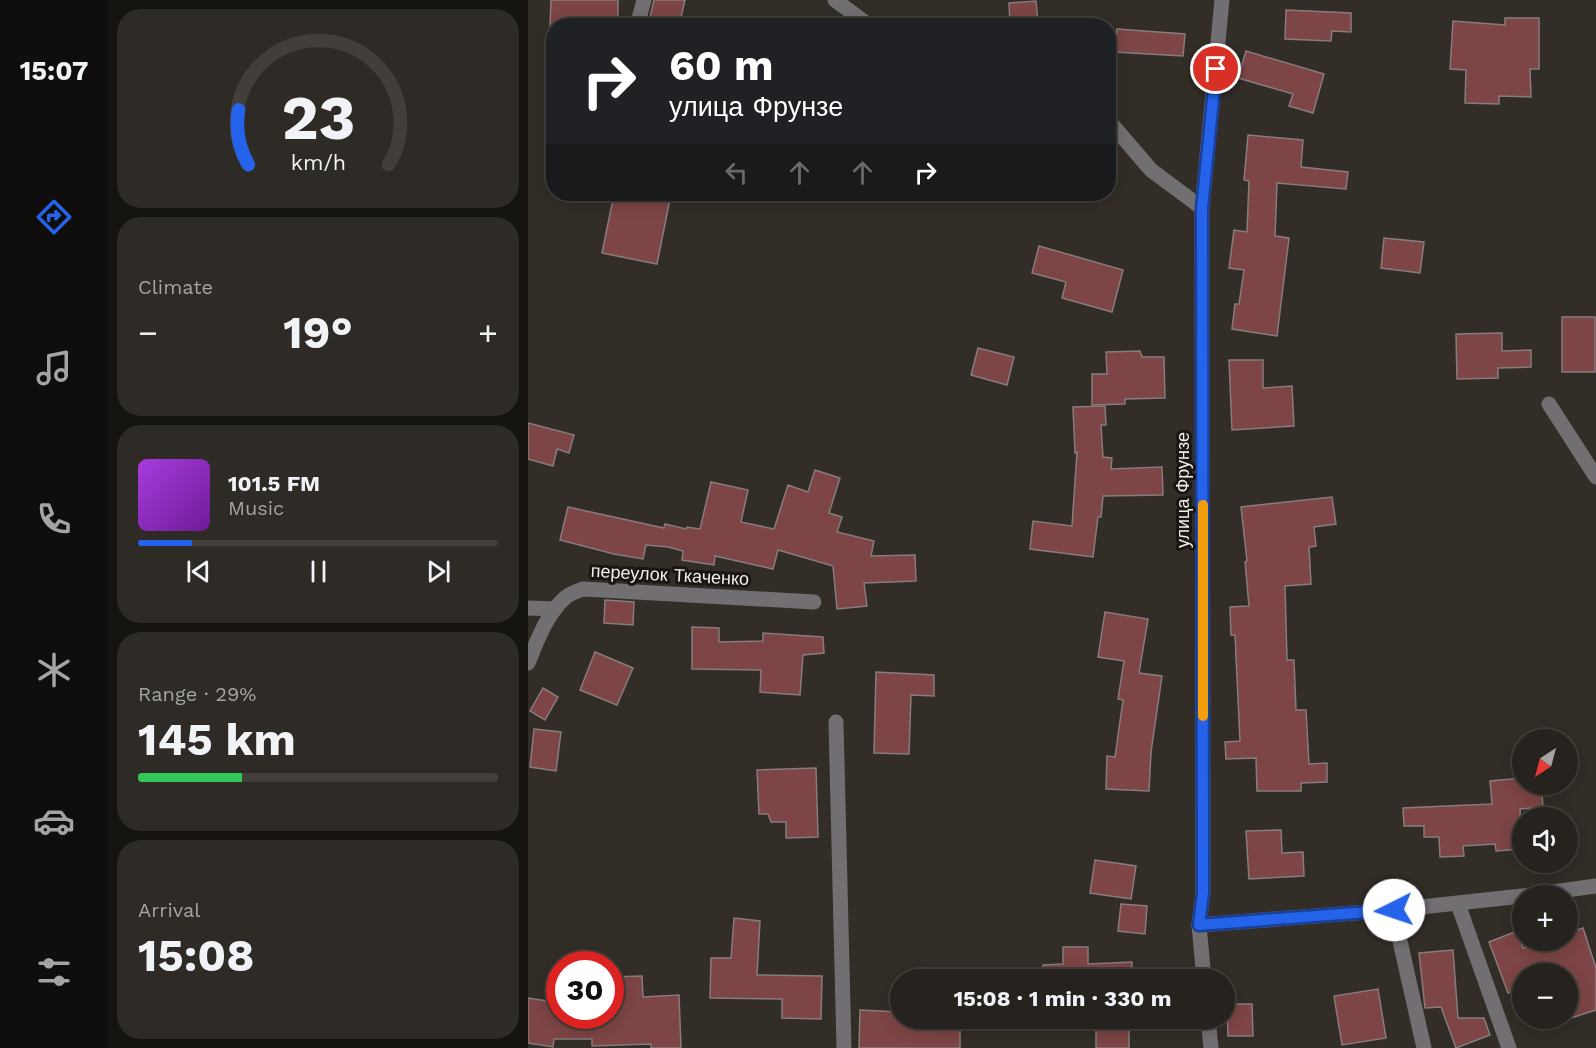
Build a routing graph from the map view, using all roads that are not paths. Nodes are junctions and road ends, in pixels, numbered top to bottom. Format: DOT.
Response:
graph roads {
  1 [pos="644,0"];
  2 [pos="835,0"];
  3 [pos="1222,0"];
  4 [pos="639,18"];
  5 [pos="859,18"];
  6 [pos="1116,130"];
  7 [pos="1202,208"];
  8 [pos="1549,404"];
  9 [pos="1596,477"];
  10 [pos="814,602"];
  11 [pos="528,608"];
  12 [pos="555,609"];
  13 [pos="528,663"];
  14 [pos="836,722"];
  15 [pos="1596,886"];
  16 [pos="1578,888"];
  17 [pos="1512,897"];
  18 [pos="1458,904"];
  19 [pos="1394,910"];
  20 [pos="1199,925"];
  21 [pos="1203,969"];
  22 [pos="1209,1029"];
  23 [pos="844,1048"];
  24 [pos="1210,1048"];
  25 [pos="1424,1048"];
  26 [pos="1509,1048"];
  1 -- 4 [label="street"];
  2 -- 5 [label="street"];
  3 -- 7 [label="street, улица Фрунзе"];
  6 -- 7 [label="street"];
  7 -- 20 [label="street, улица Фрунзе"];
  8 -- 9 [label="street"];
  10 -- 12 [label="street, переулок Ткаченко"];
  11 -- 12 [label="street"];
  12 -- 13 [label="street, переулок Ткаченко"];
  14 -- 23 [label="street"];
  15 -- 16 [label="street"];
  17 -- 18 [label="street"];
  18 -- 19 [label="street"];
  18 -- 26 [label="street"];
  19 -- 20 [label="street"];
  19 -- 25 [label="street"];
  20 -- 21 [label="street, улица Фрунзе"];
  22 -- 24 [label="street"];
}
